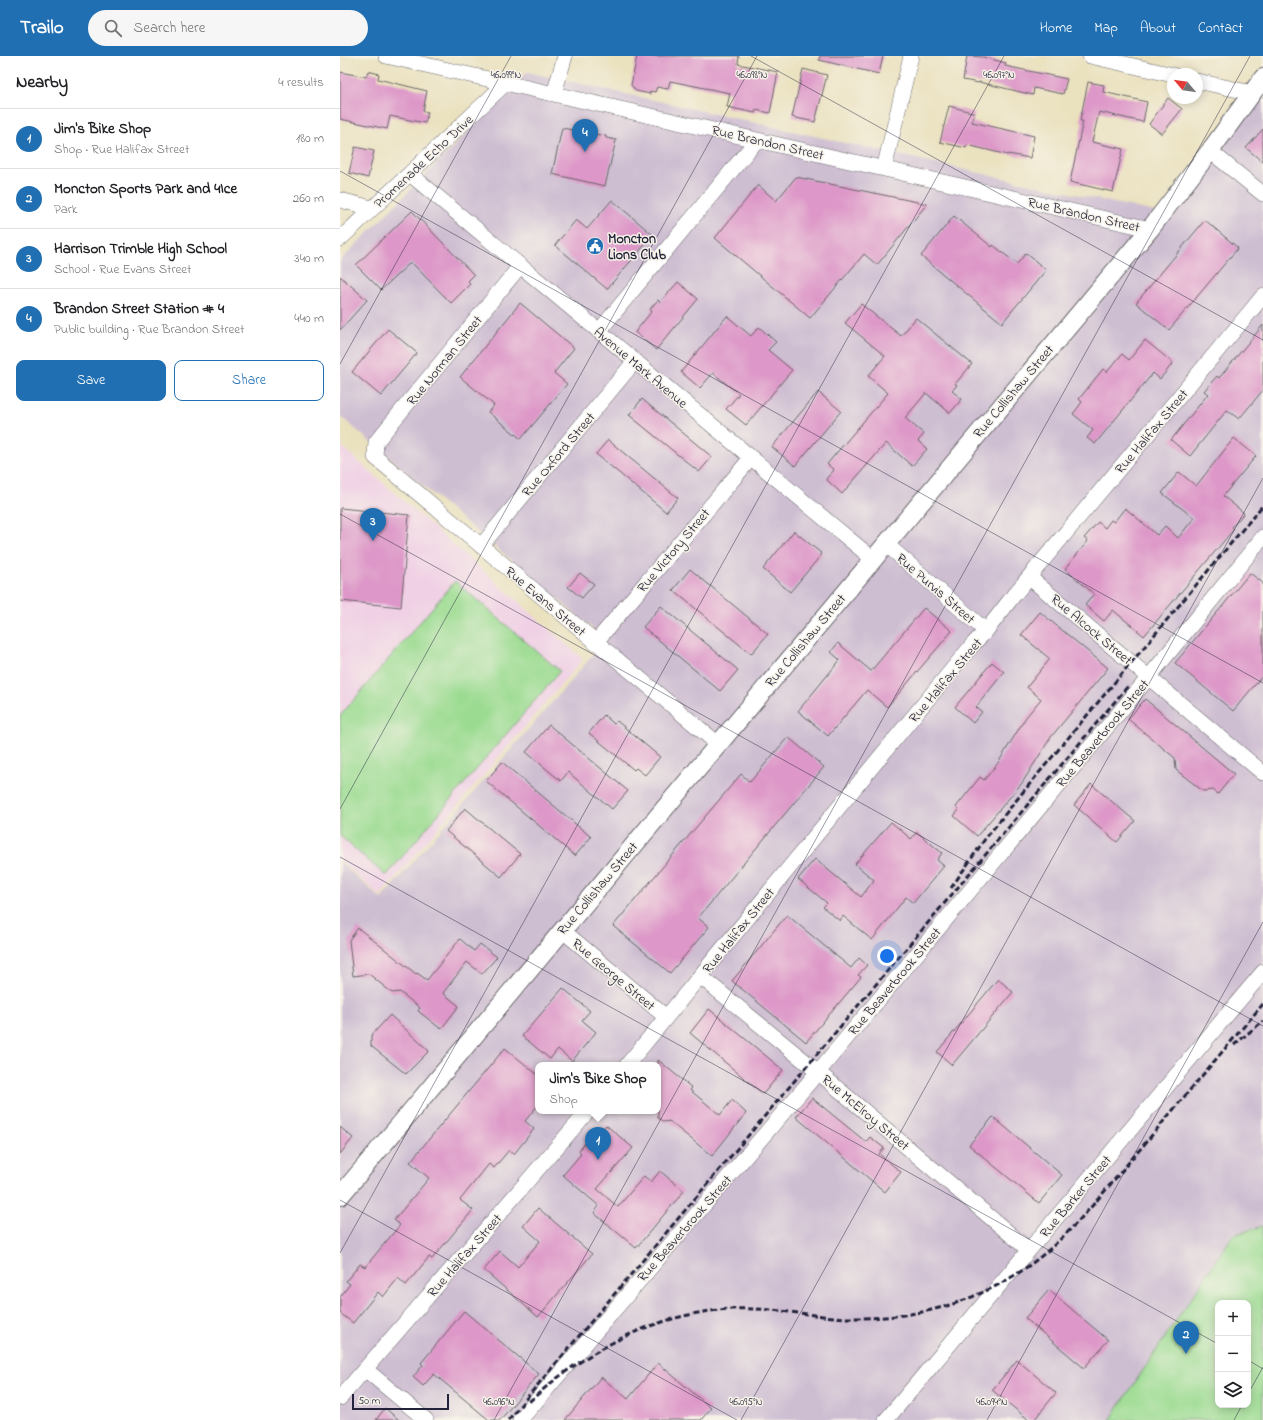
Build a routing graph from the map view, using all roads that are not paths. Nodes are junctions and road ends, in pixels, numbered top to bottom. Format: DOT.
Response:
graph roads {
  1 [pos="386,56"];
  2 [pos="565,56"];
  3 [pos="911,56"];
  4 [pos="1090,56"];
  5 [pos="1167,74"];
  6 [pos="1263,78"];
  7 [pos="1203,82"];
  8 [pos="506,83"];
  9 [pos="1252,93"];
  10 [pos="554,94"];
  11 [pos="757,140"];
  12 [pos="1210,151"];
  13 [pos="884,168"];
  14 [pos="410,174"];
  15 [pos="1263,194"];
  16 [pos="340,200"];
  17 [pos="372,208"];
  18 [pos="1150,228"];
  19 [pos="340,239"];
  20 [pos="520,266"];
  21 [pos="1263,296"];
  22 [pos="599,331"];
  23 [pos="635,362"];
  24 [pos="375,457"];
  25 [pos="751,458"];
  26 [pos="1263,537"];
  27 [pos="886,544"];
  28 [pos="481,546"];
  29 [pos="873,559"];
  30 [pos="1030,578"];
  31 [pos="986,632"];
  32 [pos="595,643"];
  33 [pos="1149,677"];
  34 [pos="718,744"];
  35 [pos="1263,773"];
  36 [pos="562,930"];
  37 [pos="1263,972"];
  38 [pos="700,976"];
  39 [pos="666,1017"];
  40 [pos="629,1062"];
  41 [pos="818,1072"];
  42 [pos="585,1114"];
  43 [pos="343,1188"];
  44 [pos="1030,1250"];
  45 [pos="365,1369"];
  46 [pos="340,1398"];
  47 [pos="426,1420"];
  48 [pos="520,1420"];
  49 [pos="886,1420"];
  1 -- 8 [label="street, Rue Brandon Street"];
  2 -- 10 [label="street"];
  3 -- 13 [label="street"];
  4 -- 5 [label="street"];
  6 -- 9 [label="street, Rue Collishaw Street"];
  7 -- 9 [label="street"];
  8 -- 10 [label="street, Rue Brandon Street"];
  8 -- 14 [label="street, Promenade Echo Drive"];
  9 -- 12 [label="street, Rue Collishaw Street"];
  10 -- 11 [label="street, Rue Brandon Street"];
  11 -- 13 [label="street, Rue Brandon Street"];
  11 -- 22 [label="street"];
  12 -- 15 [label="street"];
  12 -- 18 [label="street, Rue Collishaw Street"];
  13 -- 18 [label="street, Rue Brandon Street"];
  14 -- 17 [label="street, Promenade Echo Drive"];
  14 -- 20 [label="street, Avenue Mark Avenue"];
  16 -- 17 [label="street"];
  17 -- 19 [label="street, Promenade Echo Drive"];
  18 -- 27 [label="street, Rue Collishaw Street"];
  20 -- 22 [label="street, Avenue Mark Avenue"];
  20 -- 24 [label="street, Rue Norman Street"];
  21 -- 30 [label="street, Rue Halifax Street"];
  22 -- 23 [label="street, Avenue Mark Avenue"];
  23 -- 25 [label="street, Avenue Mark Avenue"];
  23 -- 28 [label="street, Rue Oxford Street"];
  24 -- 28 [label="street, Rue Evans Street"];
  25 -- 29 [label="street, Avenue Mark Avenue"];
  25 -- 32 [label="street, Rue Victory Street"];
  26 -- 33 [label="street, Rue Beaverbrook Street"];
  27 -- 29 [label="street, Rue Collishaw Street"];
  27 -- 31 [label="street, Rue Purvis Street"];
  28 -- 32 [label="street, Rue Evans Street"];
  29 -- 34 [label="street, Rue Collishaw Street"];
  30 -- 31 [label="street, Rue Halifax Street"];
  30 -- 33 [label="street, Rue Alcock Street"];
  31 -- 38 [label="street, Rue Halifax Street"];
  32 -- 34 [label="street, Rue Evans Street"];
  33 -- 35 [label="street, Rue Alcock Street"];
  33 -- 41 [label="street, Rue Beaverbrook Street"];
  34 -- 36 [label="street, Rue Collishaw Street"];
  36 -- 39 [label="street, Rue George Street"];
  36 -- 43 [label="street, Rue Collishaw Street"];
  37 -- 44 [label="street, Rue Barker Street"];
  38 -- 39 [label="street, Rue Halifax Street"];
  38 -- 41 [label="street, Rue McElroy Street"];
  39 -- 40 [label="street, Rue Halifax Street"];
  41 -- 44 [label="street, Rue McElroy Street"];
  41 -- 48 [label="street, Rue Beaverbrook Street"];
  42 -- 45 [label="street, Rue Halifax Street"];
  44 -- 49 [label="street, Rue Barker Street"];
  45 -- 46 [label="street, Rue Halifax Street"];
  45 -- 47 [label="street"];
}
